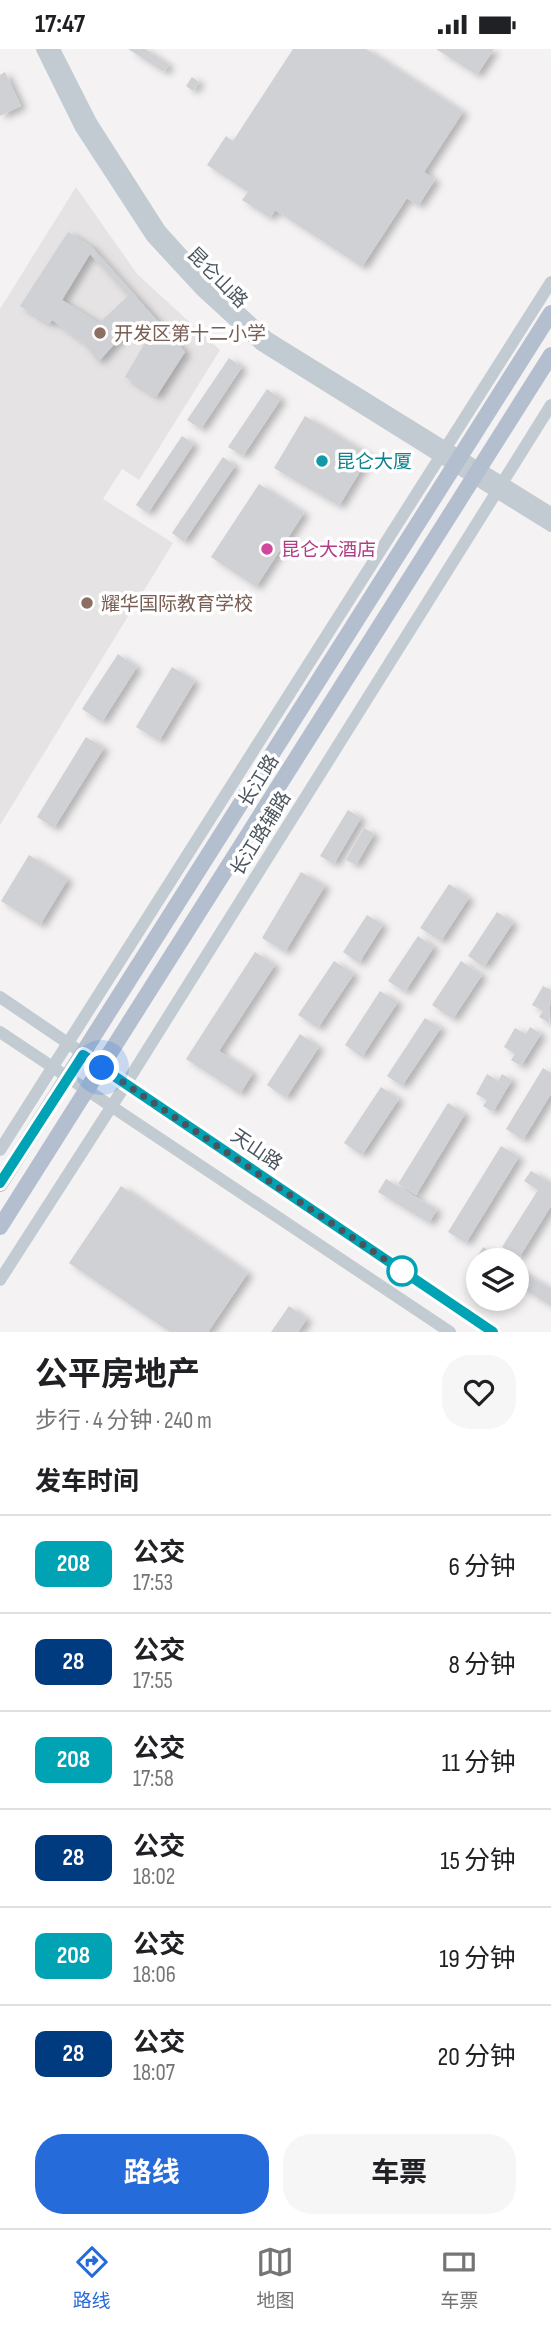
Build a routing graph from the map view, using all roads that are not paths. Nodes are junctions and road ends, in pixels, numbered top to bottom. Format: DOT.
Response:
graph roads {
  1 [pos="42,49"];
  2 [pos="54,49"];
  3 [pos="551,282"];
  4 [pos="551,313"];
  5 [pos="551,355"];
  6 [pos="551,405"];
  7 [pos="449,456"];
  8 [pos="475,473"];
  9 [pos="499,488"];
  10 [pos="551,513"];
  11 [pos="551,526"];
  12 [pos="0,997"];
  13 [pos="0,1032"];
  14 [pos="69,1044"];
  15 [pos="83,1055"];
  16 [pos="53,1068"];
  17 [pos="102,1068"];
  18 [pos="68,1077"];
  19 [pos="126,1084"];
  20 [pos="88,1090"];
  21 [pos="111,1106"];
  22 [pos="0,1150"];
  23 [pos="0,1184"];
  24 [pos="0,1227"];
  25 [pos="0,1280"];
  26 [pos="450,1332"];
  27 [pos="493,1332"];
  1 -- 7 [label="street, 昆仑山路"];
  2 -- 7 [label="street, 昆仑山路"];
  3 -- 7 [label="street"];
  4 -- 7 [label="main road, 长江路"];
  5 -- 8 [label="main road, 长江路"];
  6 -- 9 [label="street, 长江路辅路"];
  7 -- 8 [label="street, 昆仑山路"];
  7 -- 14 [label="street"];
  7 -- 15 [label="main road, 长江路"];
  8 -- 9 [label="street, 昆仑山路"];
  8 -- 17 [label="main road, 长江路"];
  9 -- 10 [label="street, 昆仑山路"];
  9 -- 11 [label="street, 昆仑山路"];
  9 -- 19 [label="street, 长江路辅路"];
  12 -- 14 [label="street, 天山路"];
  13 -- 16 [label="street"];
  14 -- 15 [label="street, 天山路"];
  14 -- 16 [label="street"];
  15 -- 17 [label="street, 天山路"];
  15 -- 18 [label="main road, 长江路"];
  16 -- 18 [label="street"];
  16 -- 22 [label="street"];
  17 -- 19 [label="street, 天山路"];
  17 -- 20 [label="main road, 长江路"];
  18 -- 20 [label="street"];
  18 -- 23 [label="main road, 长江路"];
  19 -- 21 [label="street, 长江路辅路"];
  19 -- 27 [label="street, 天山路"];
  20 -- 21 [label="street"];
  20 -- 24 [label="main road, 长江路"];
  21 -- 25 [label="street, 长江路辅路"];
  21 -- 26 [label="street"];
}
